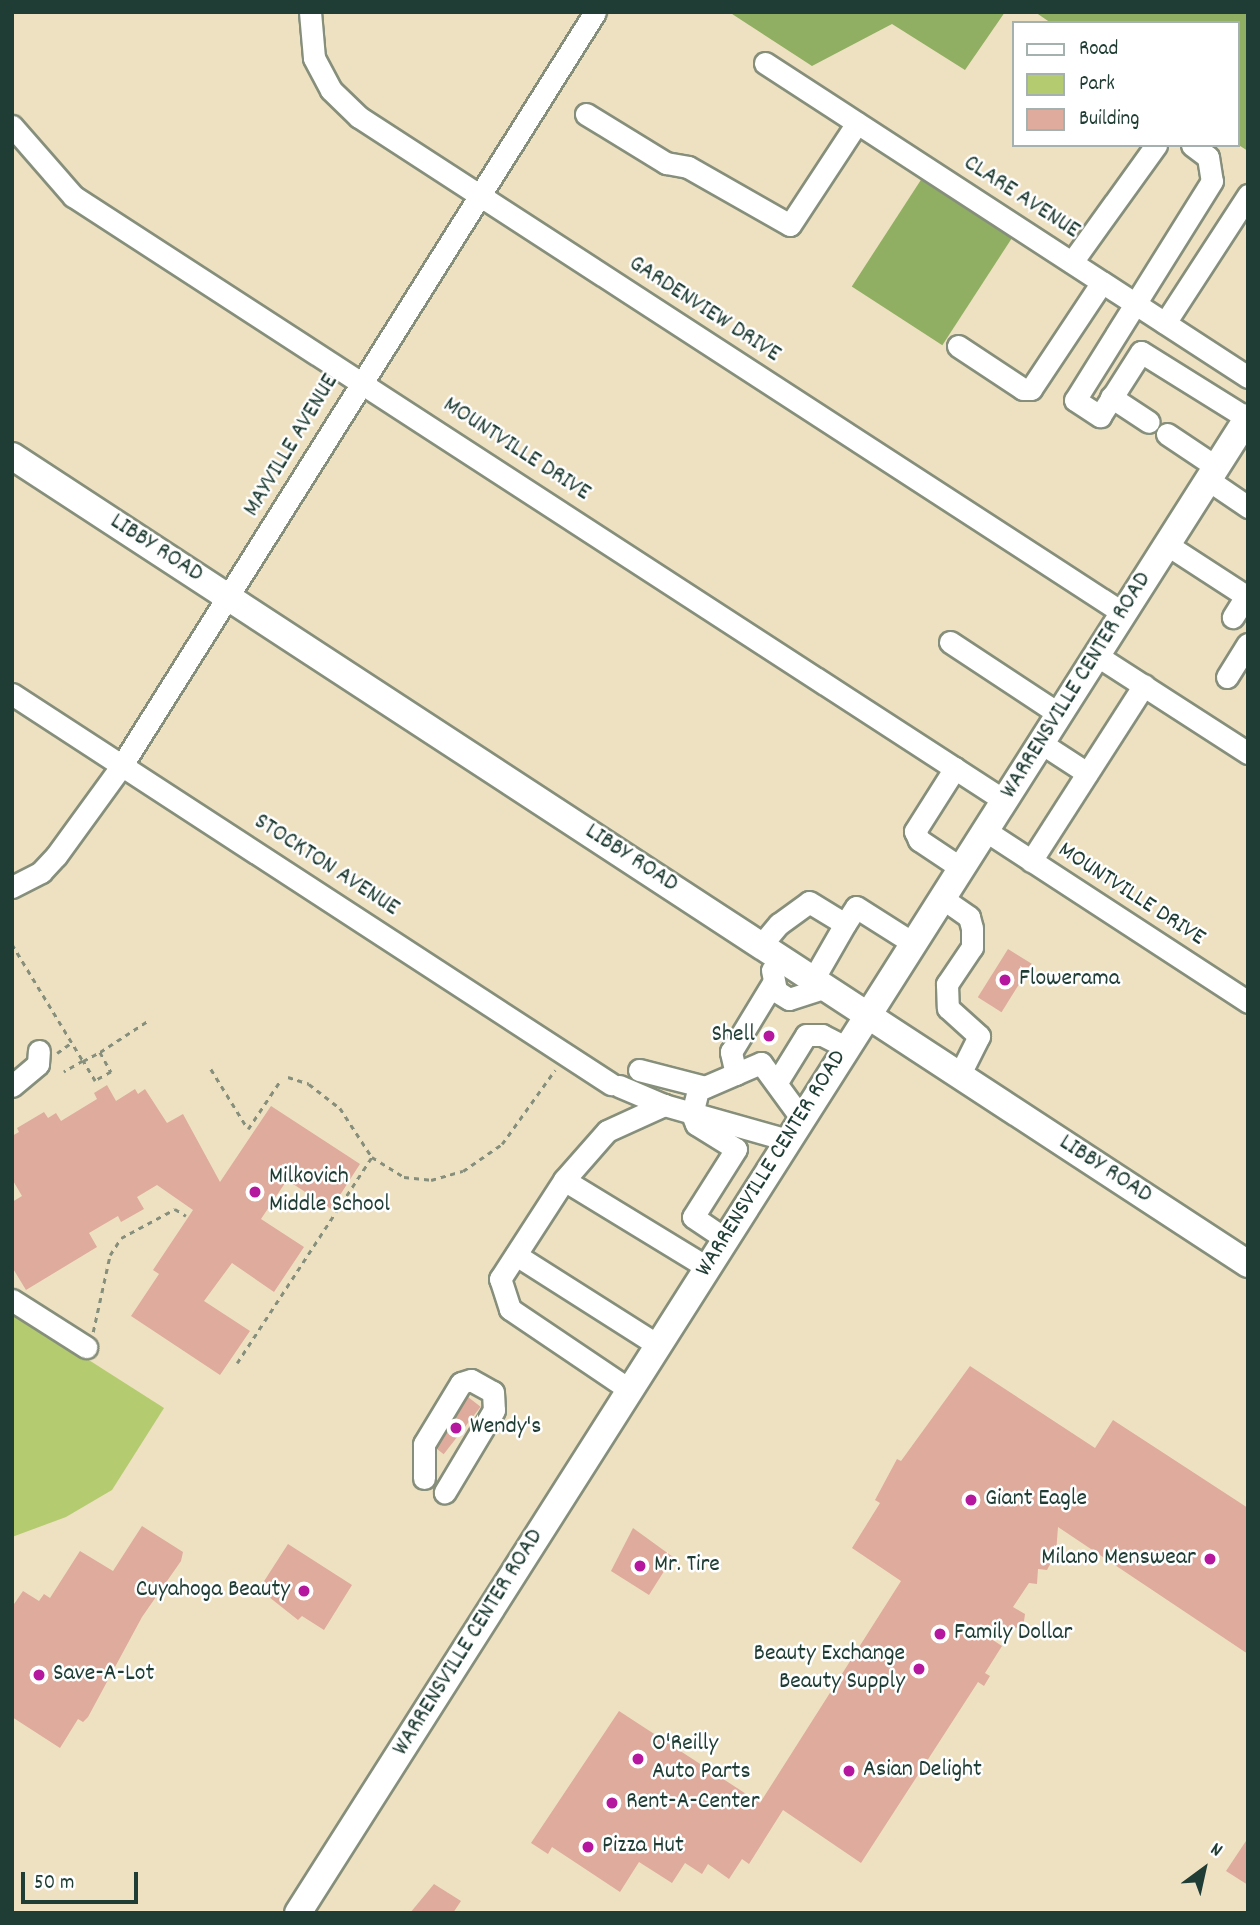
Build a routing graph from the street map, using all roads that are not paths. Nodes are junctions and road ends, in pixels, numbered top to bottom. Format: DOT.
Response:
graph roads {
  1 [pos="310,12"];
  2 [pos="595,12"];
  3 [pos="765,63"];
  4 [pos="586,114"];
  5 [pos="858,123"];
  6 [pos="12,126"];
  7 [pos="1155,147"];
  8 [pos="1195,147"];
  9 [pos="1248,195"];
  10 [pos="481,196"];
  11 [pos="1072,262"];
  12 [pos="1102,282"];
  13 [pos="1136,304"];
  14 [pos="1165,323"];
  15 [pos="1116,335"];
  16 [pos="958,346"];
  17 [pos="1141,352"];
  18 [pos="1248,376"];
  19 [pos="362,381"];
  20 [pos="1111,397"];
  21 [pos="1244,430"];
  22 [pos="12,456"];
  23 [pos="1211,473"];
  24 [pos="1248,506"];
  25 [pos="1166,544"];
  26 [pos="231,598"];
  27 [pos="1123,614"];
  28 [pos="1233,617"];
  29 [pos="950,642"];
  30 [pos="1248,644"];
  31 [pos="1096,655"];
  32 [pos="1227,677"];
  33 [pos="1144,685"];
  34 [pos="12,694"];
  35 [pos="1059,714"];
  36 [pos="1041,743"];
  37 [pos="1248,754"];
  38 [pos="122,765"];
  39 [pos="955,768"];
  40 [pos="1087,773"];
  41 [pos="1005,801"];
  42 [pos="986,831"];
  43 [pos="1031,860"];
  44 [pos="961,868"];
  45 [pos="12,887"];
  46 [pos="942,898"];
  47 [pos="845,925"];
  48 [pos="913,943"];
  49 [pos="766,947"];
  50 [pos="820,982"];
  51 [pos="773,983"];
  52 [pos="1248,1002"];
  53 [pos="867,1013"];
  54 [pos="846,1047"];
  55 [pos="46,1053"];
  56 [pos="639,1070"];
  57 [pos="736,1074"];
  58 [pos="960,1074"];
  59 [pos="777,1082"];
  60 [pos="12,1086"];
  61 [pos="699,1086"];
  62 [pos="664,1105"];
  63 [pos="692,1114"];
  64 [pos="795,1130"];
  65 [pos="564,1180"];
  66 [pos="726,1239"];
  67 [pos="516,1255"];
  68 [pos="1248,1264"];
  69 [pos="708,1268"];
  70 [pos="12,1300"];
  71 [pos="658,1345"];
  72 [pos="86,1347"];
  73 [pos="630,1390"];
  74 [pos="424,1478"];
  75 [pos="445,1492"];
  76 [pos="298,1913"];
  1 -- 10 [label="street, GARDENVIEW DRIVE"];
  2 -- 10 [label="street, MAYVILLE AVENUE"];
  3 -- 5 [label="street, CLARE AVENUE"];
  4 -- 5 [label="street"];
  5 -- 11 [label="street, CLARE AVENUE"];
  6 -- 19 [label="street, MOUNTVILLE DRIVE"];
  7 -- 11 [label="street"];
  8 -- 13 [label="street"];
  9 -- 14 [label="street"];
  10 -- 19 [label="street, MAYVILLE AVENUE"];
  10 -- 27 [label="street, GARDENVIEW DRIVE"];
  11 -- 12 [label="street, CLARE AVENUE"];
  12 -- 13 [label="street, CLARE AVENUE"];
  12 -- 16 [label="street"];
  13 -- 14 [label="street, CLARE AVENUE"];
  13 -- 15 [label="street"];
  14 -- 18 [label="street, CLARE AVENUE"];
  15 -- 17 [label="street"];
  15 -- 20 [label="street"];
  17 -- 20 [label="street"];
  17 -- 21 [label="street"];
  19 -- 26 [label="street, MAYVILLE AVENUE"];
  19 -- 39 [label="street, MOUNTVILLE DRIVE"];
  20 -- 23 [label="street"];
  21 -- 23 [label="main road, WARRENSVILLE CENTER ROAD"];
  22 -- 26 [label="main road, LIBBY ROAD"];
  23 -- 24 [label="street"];
  23 -- 25 [label="main road, WARRENSVILLE CENTER ROAD"];
  25 -- 27 [label="main road, WARRENSVILLE CENTER ROAD"];
  25 -- 28 [label="street"];
  26 -- 38 [label="street, MAYVILLE AVENUE"];
  26 -- 49 [label="main road, LIBBY ROAD"];
  27 -- 31 [label="main road, WARRENSVILLE CENTER ROAD"];
  29 -- 35 [label="street"];
  30 -- 32 [label="street"];
  31 -- 33 [label="street"];
  31 -- 35 [label="main road, WARRENSVILLE CENTER ROAD"];
  33 -- 37 [label="street"];
  33 -- 40 [label="street"];
  34 -- 38 [label="street, STOCKTON AVENUE"];
  35 -- 36 [label="main road, WARRENSVILLE CENTER ROAD"];
  36 -- 40 [label="street"];
  36 -- 41 [label="main road, WARRENSVILLE CENTER ROAD"];
  38 -- 45 [label="street, MAYVILLE AVENUE"];
  38 -- 62 [label="street, STOCKTON AVENUE"];
  39 -- 41 [label="street, MOUNTVILLE DRIVE"];
  39 -- 44 [label="street"];
  40 -- 43 [label="street"];
  41 -- 42 [label="main road, WARRENSVILLE CENTER ROAD"];
  42 -- 43 [label="street, MOUNTVILLE DRIVE"];
  42 -- 44 [label="main road, WARRENSVILLE CENTER ROAD"];
  43 -- 52 [label="street, MOUNTVILLE DRIVE"];
  44 -- 46 [label="main road, WARRENSVILLE CENTER ROAD"];
  46 -- 48 [label="main road, WARRENSVILLE CENTER ROAD"];
  46 -- 58 [label="street"];
  47 -- 48 [label="street"];
  47 -- 49 [label="street"];
  47 -- 50 [label="street"];
  48 -- 53 [label="main road, WARRENSVILLE CENTER ROAD"];
  49 -- 50 [label="main road, LIBBY ROAD"];
  49 -- 51 [label="street"];
  50 -- 51 [label="street"];
  50 -- 53 [label="main road, LIBBY ROAD"];
  51 -- 57 [label="street"];
  53 -- 54 [label="main road, WARRENSVILLE CENTER ROAD"];
  53 -- 58 [label="main road, LIBBY ROAD"];
  54 -- 59 [label="street"];
  54 -- 64 [label="main road, WARRENSVILLE CENTER ROAD"];
  55 -- 60 [label="street"];
  56 -- 61 [label="street"];
  57 -- 59 [label="street"];
  57 -- 61 [label="street"];
  58 -- 68 [label="main road, LIBBY ROAD"];
  59 -- 64 [label="street"];
  61 -- 63 [label="street"];
  62 -- 63 [label="street, STOCKTON AVENUE"];
  62 -- 65 [label="street"];
  63 -- 64 [label="street, STOCKTON AVENUE"];
  63 -- 66 [label="street"];
  64 -- 66 [label="main road, WARRENSVILLE CENTER ROAD"];
  65 -- 67 [label="street"];
  65 -- 69 [label="street"];
  66 -- 69 [label="main road, WARRENSVILLE CENTER ROAD"];
  67 -- 71 [label="street"];
  67 -- 73 [label="street"];
  69 -- 71 [label="main road, WARRENSVILLE CENTER ROAD"];
  70 -- 72 [label="street"];
  71 -- 73 [label="main road, WARRENSVILLE CENTER ROAD"];
  73 -- 76 [label="main road, WARRENSVILLE CENTER ROAD"];
  74 -- 75 [label="street"];
}
